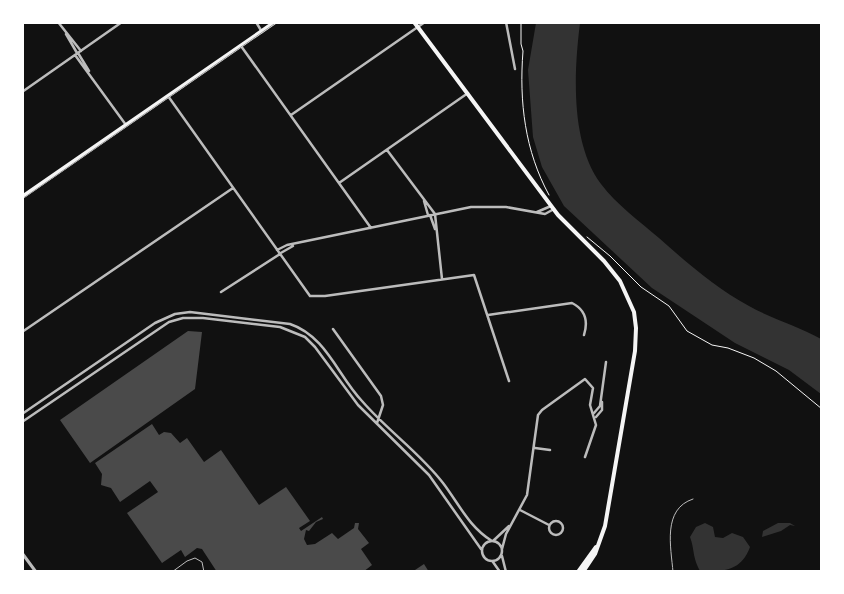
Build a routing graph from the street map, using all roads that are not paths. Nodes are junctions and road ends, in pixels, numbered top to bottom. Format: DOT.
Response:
graph roads {
  1 [pos="58,22"];
  2 [pos="122,22"];
  3 [pos="256,22"];
  4 [pos="275,22"];
  5 [pos="414,22"];
  6 [pos="425,22"];
  7 [pos="506,22"];
  8 [pos="418,27"];
  9 [pos="262,32"];
  10 [pos="241,46"];
  11 [pos="78,53"];
  12 [pos="514,69"];
  13 [pos="22,92"];
  14 [pos="468,93"];
  15 [pos="168,96"];
  16 [pos="291,115"];
  17 [pos="126,125"];
  18 [pos="387,150"];
  19 [pos="339,183"];
  20 [pos="233,188"];
  21 [pos="22,197"];
  22 [pos="423,200"];
  23 [pos="552,207"];
  24 [pos="435,214"];
  25 [pos="429,215"];
  26 [pos="371,228"];
  27 [pos="436,233"];
  28 [pos="294,245"];
  29 [pos="277,250"];
  30 [pos="280,254"];
  31 [pos="442,279"];
  32 [pos="221,292"];
  33 [pos="488,314"];
  34 [pos="333,329"];
  35 [pos="22,332"];
  36 [pos="584,335"];
  37 [pos="606,362"];
  38 [pos="509,381"];
  39 [pos="22,414"];
  40 [pos="594,415"];
  41 [pos="380,419"];
  42 [pos="22,422"];
  43 [pos="376,423"];
  44 [pos="534,448"];
  45 [pos="550,450"];
  46 [pos="585,457"];
  47 [pos="694,499"];
  48 [pos="520,510"];
  49 [pos="549,525"];
  50 [pos="602,534"];
  51 [pos="492,541"];
  52 [pos="481,549"];
  53 [pos="502,551"];
  54 [pos="22,553"];
  55 [pos="493,562"];
  56 [pos="36,572"];
  57 [pos="172,572"];
  58 [pos="204,572"];
  59 [pos="500,572"];
  60 [pos="506,572"];
  61 [pos="578,572"];
  62 [pos="583,572"];
  63 [pos="673,572"];
  1 -- 11 [label="street"];
  2 -- 11 [label="street"];
  3 -- 9 [label="street"];
  4 -- 9 [label="main road"];
  5 -- 8 [label="main road"];
  6 -- 8 [label="street"];
  7 -- 12 [label="street"];
  8 -- 14 [label="main road"];
  8 -- 16 [label="street"];
  9 -- 10 [label="main road"];
  10 -- 15 [label="main road"];
  10 -- 16 [label="street"];
  11 -- 13 [label="street"];
  11 -- 17 [label="street"];
  14 -- 18 [label="street"];
  14 -- 23 [label="main road"];
  15 -- 17 [label="main road"];
  15 -- 20 [label="street"];
  16 -- 19 [label="street"];
  17 -- 21 [label="main road"];
  18 -- 19 [label="street"];
  18 -- 22 [label="street"];
  19 -- 26 [label="street"];
  20 -- 29 [label="street"];
  20 -- 35 [label="street"];
  22 -- 24 [label="street"];
  22 -- 25 [label="street"];
  23 -- 24 [label="street"];
  23 -- 50 [label="main road"];
  24 -- 25 [label="street"];
  24 -- 27 [label="street"];
  25 -- 26 [label="street"];
  25 -- 27 [label="street"];
  26 -- 28 [label="street"];
  27 -- 31 [label="street"];
  28 -- 29 [label="street"];
  28 -- 30 [label="street"];
  29 -- 30 [label="street"];
  30 -- 31 [label="street"];
  30 -- 32 [label="street"];
  31 -- 33 [label="street"];
  33 -- 36 [label="street"];
  33 -- 38 [label="street"];
  34 -- 41 [label="street"];
  37 -- 40 [label="street"];
  39 -- 41 [label="street"];
  40 -- 44 [label="street"];
  40 -- 46 [label="street"];
  41 -- 43 [label="street"];
  41 -- 51 [label="street"];
  42 -- 43 [label="street"];
  43 -- 52 [label="street"];
  44 -- 45 [label="street"];
  44 -- 48 [label="street"];
  47 -- 63 [label="lane"];
  48 -- 49 [label="street"];
  48 -- 51 [label="street"];
  48 -- 53 [label="street"];
  49 -- 49 [label="street"];
  50 -- 61 [label="main road"];
  50 -- 62 [label="main road"];
  51 -- 52 [label="street"];
  51 -- 53 [label="street"];
  52 -- 55 [label="street"];
  53 -- 55 [label="street"];
  53 -- 60 [label="street"];
  54 -- 56 [label="street"];
  55 -- 59 [label="street"];
  57 -- 58 [label="lane"];
}
